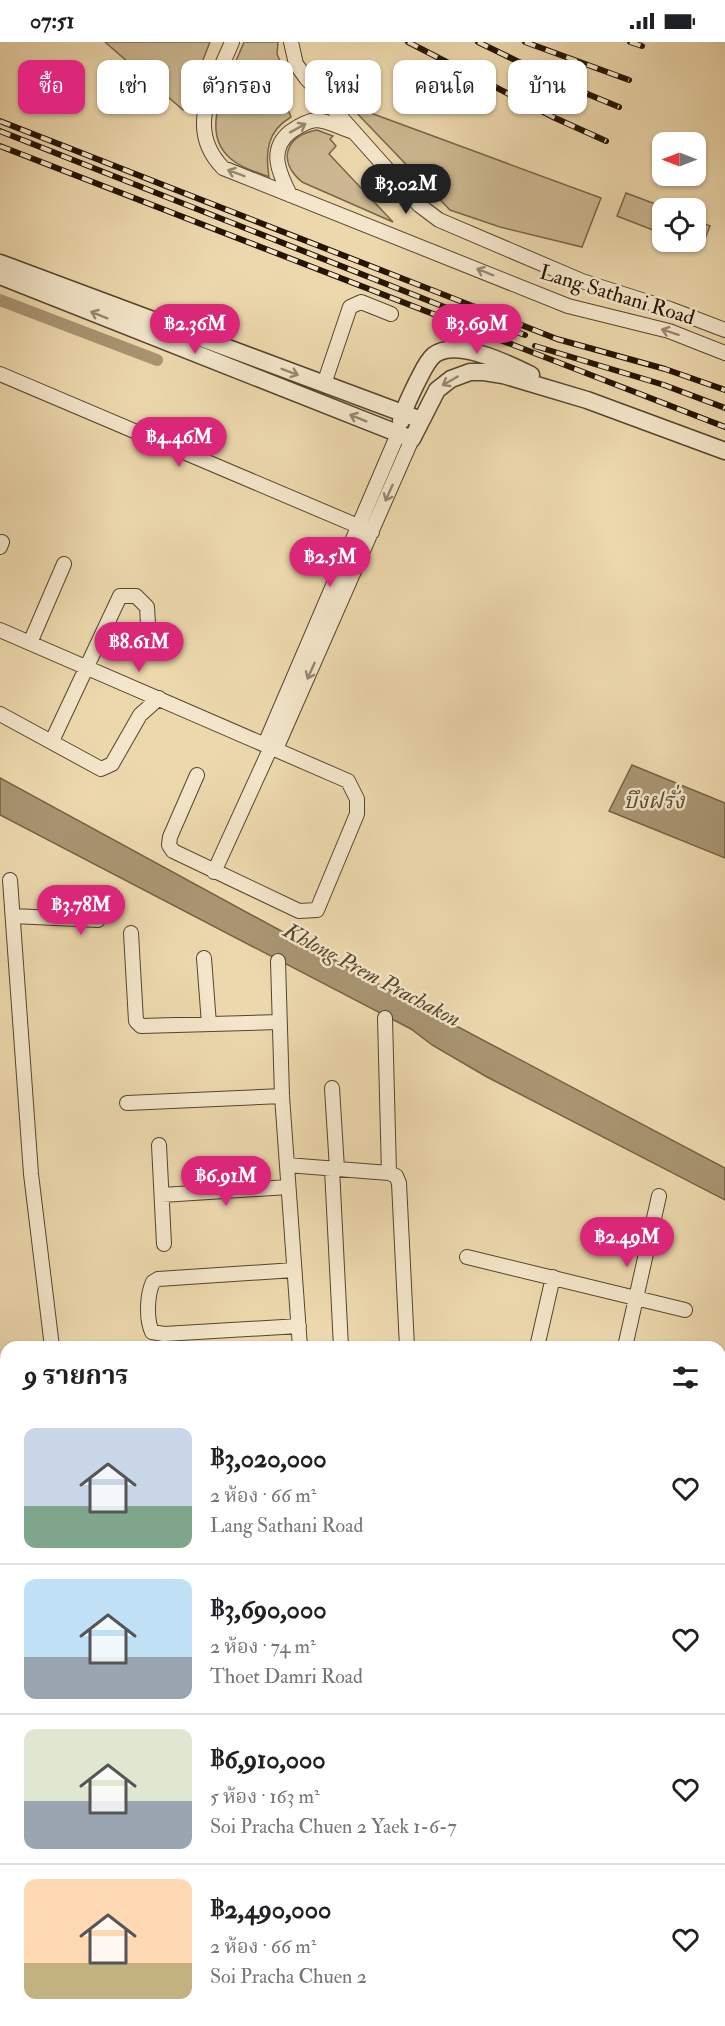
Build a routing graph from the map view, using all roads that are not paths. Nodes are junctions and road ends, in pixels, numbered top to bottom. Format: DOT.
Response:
graph roads {
  1 [pos="232,42"];
  2 [pos="291,42"];
  3 [pos="352,131"];
  4 [pos="290,195"];
  5 [pos="0,262"];
  6 [pos="0,276"];
  7 [pos="391,314"];
  8 [pos="725,330"];
  9 [pos="725,353"];
  10 [pos="0,374"];
  11 [pos="324,384"];
  12 [pos="587,400"];
  13 [pos="402,413"];
  14 [pos="421,420"];
  15 [pos="405,436"];
  16 [pos="725,451"];
  17 [pos="365,530"];
  18 [pos="64,564"];
  19 [pos="0,630"];
  20 [pos="149,642"];
  21 [pos="30,643"];
  22 [pos="87,668"];
  23 [pos="159,698"];
  24 [pos="0,714"];
  25 [pos="52,741"];
  26 [pos="271,746"];
  27 [pos="197,775"];
  28 [pos="214,872"];
  29 [pos="10,880"];
  30 [pos="100,893"];
  31 [pos="13,916"];
  32 [pos="7,932"];
  33 [pos="131,933"];
  34 [pos="204,958"];
  35 [pos="278,961"];
  36 [pos="385,1018"];
  37 [pos="279,1022"];
  38 [pos="208,1024"];
  39 [pos="332,1088"];
  40 [pos="282,1096"];
  41 [pos="128,1103"];
  42 [pos="159,1145"];
  43 [pos="287,1165"];
  44 [pos="335,1169"];
  45 [pos="389,1173"];
  46 [pos="288,1187"];
  47 [pos="162,1195"];
  48 [pos="659,1196"];
  49 [pos="164,1244"];
  50 [pos="467,1257"];
  51 [pos="294,1270"];
  52 [pos="553,1277"];
  53 [pos="636,1298"];
  54 [pos="685,1310"];
  55 [pos="299,1326"];
  56 [pos="51,1341"];
  57 [pos="300,1341"];
  58 [pos="341,1341"];
  59 [pos="407,1341"];
  60 [pos="538,1341"];
  61 [pos="627,1341"];
  4 -- 1 [label="street, Lang Sathani Road, one-way"];
  2 -- 3 [label="street, Lang Sathani Road"];
  4 -- 3 [label="street, one-way"];
  3 -- 8 [label="street, Lang Sathani Road"];
  9 -- 4 [label="street, Lang Sathani Road, one-way"];
  5 -- 11 [label="street, one-way"];
  15 -- 6 [label="street, one-way"];
  7 -- 11 [label="street"];
  10 -- 17 [label="street"];
  11 -- 13 [label="street"];
  12 -- 13 [label="street"];
  12 -- 14 [label="street, one-way"];
  12 -- 16 [label="street"];
  13 -- 14 [label="street"];
  13 -- 15 [label="street"];
  14 -- 15 [label="street"];
  15 -- 17 [label="street"];
  17 -- 26 [label="street"];
  18 -- 21 [label="street"];
  19 -- 21 [label="street"];
  20 -- 22 [label="street"];
  21 -- 22 [label="street"];
  22 -- 23 [label="street"];
  22 -- 25 [label="street"];
  23 -- 25 [label="street"];
  23 -- 26 [label="street"];
  24 -- 25 [label="street"];
  26 -- 28 [label="street"];
  26 -- 28 [label="street"];
  27 -- 28 [label="street"];
  29 -- 31 [label="street"];
  30 -- 31 [label="street"];
  31 -- 32 [label="street"];
  32 -- 56 [label="street"];
  33 -- 38 [label="street"];
  34 -- 38 [label="street"];
  35 -- 37 [label="street"];
  36 -- 45 [label="street"];
  37 -- 38 [label="street"];
  37 -- 40 [label="street"];
  39 -- 44 [label="street"];
  40 -- 41 [label="street"];
  40 -- 43 [label="street"];
  42 -- 47 [label="street"];
  43 -- 44 [label="street"];
  43 -- 46 [label="street"];
  44 -- 45 [label="street"];
  44 -- 58 [label="street"];
  45 -- 59 [label="street"];
  46 -- 47 [label="street"];
  46 -- 51 [label="street"];
  47 -- 49 [label="street"];
  48 -- 53 [label="street"];
  50 -- 52 [label="street"];
  51 -- 55 [label="street"];
  51 -- 55 [label="street"];
  52 -- 53 [label="street"];
  52 -- 60 [label="street"];
  53 -- 54 [label="street"];
  53 -- 61 [label="street"];
  55 -- 57 [label="street"];
}
